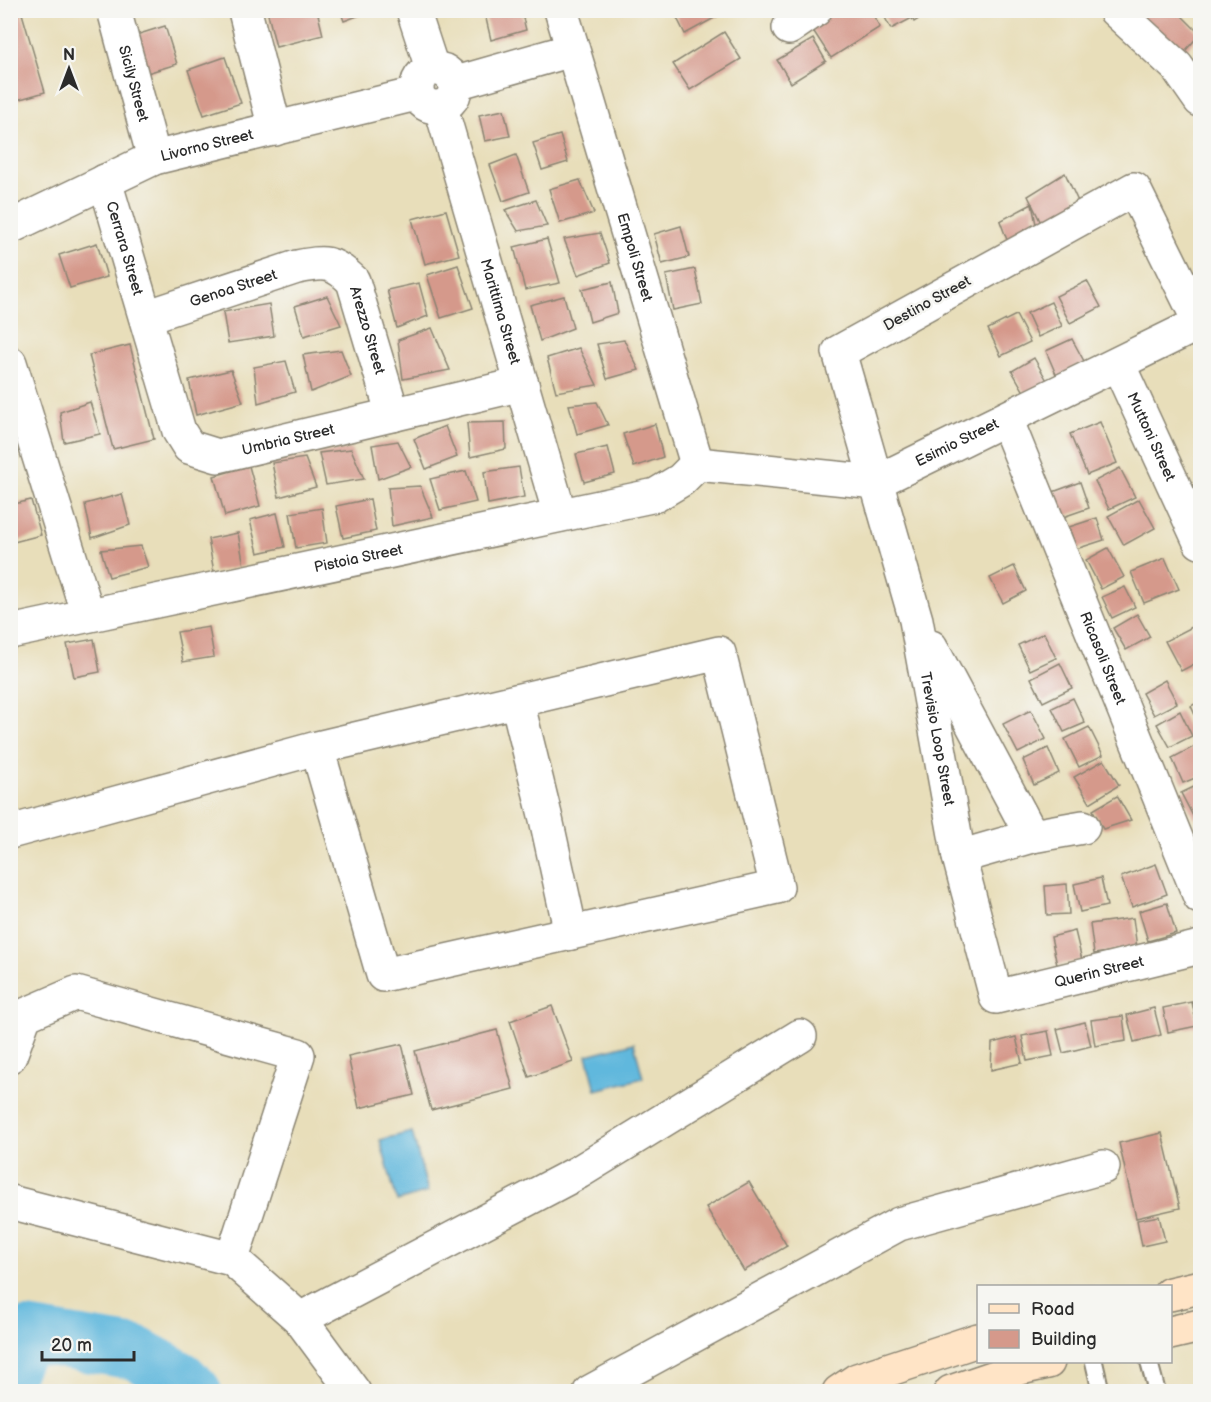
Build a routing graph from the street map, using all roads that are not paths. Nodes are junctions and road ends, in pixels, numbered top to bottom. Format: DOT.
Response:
graph roads {
  1 [pos="114,10"];
  2 [pos="247,10"];
  3 [pos="413,10"];
  4 [pos="561,10"];
  5 [pos="1116,10"];
  6 [pos="572,50"];
  7 [pos="436,88"];
  8 [pos="1200,96"];
  9 [pos="275,129"];
  10 [pos="154,158"];
  11 [pos="105,181"];
  12 [pos="10,227"];
  13 [pos="322,262"];
  14 [pos="146,317"];
  15 [pos="1200,323"];
  16 [pos="10,363"];
  17 [pos="1118,364"];
  18 [pos="522,384"];
  19 [pos="393,415"];
  20 [pos="1006,419"];
  21 [pos="697,464"];
  22 [pos="876,482"];
  23 [pos="560,515"];
  24 [pos="1200,542"];
  25 [pos="88,615"];
  26 [pos="916,621"];
  27 [pos="10,632"];
  28 [pos="516,701"];
  29 [pos="317,748"];
  30 [pos="1083,827"];
  31 [pos="10,832"];
  32 [pos="1032,836"];
  33 [pos="958,857"];
  34 [pos="1200,897"];
  35 [pos="571,933"];
  36 [pos="1200,948"];
  37 [pos="996,997"];
  38 [pos="800,1036"];
  39 [pos="10,1056"];
  40 [pos="1103,1167"];
  41 [pos="10,1202"];
  42 [pos="232,1259"];
  43 [pos="1200,1287"];
  44 [pos="1172,1294"];
  45 [pos="300,1319"];
  46 [pos="1200,1326"];
  47 [pos="1172,1333"];
  48 [pos="977,1340"];
  49 [pos="1044,1363"];
  50 [pos="1094,1363"];
  51 [pos="1149,1363"];
  52 [pos="354,1392"];
  53 [pos="590,1392"];
  54 [pos="839,1392"];
  55 [pos="951,1392"];
  56 [pos="1101,1392"];
  57 [pos="1156,1392"];
  1 -- 10 [label="street, Sicily Street"];
  2 -- 9 [label="street"];
  3 -- 7 [label="street, Marittima Street"];
  4 -- 6 [label="street"];
  5 -- 8 [label="street"];
  6 -- 7 [label="street, Livorno Street"];
  6 -- 21 [label="street, Empoli Street"];
  7 -- 9 [label="street, Livorno Street"];
  7 -- 18 [label="street, Marittima Street"];
  9 -- 10 [label="street, Livorno Street"];
  10 -- 11 [label="street, Livorno Street"];
  11 -- 12 [label="street, Livorno Street"];
  11 -- 14 [label="street, Cerrara Street"];
  13 -- 14 [label="street, Genoa Street"];
  13 -- 19 [label="street, Arezzo Street"];
  14 -- 19 [label="street, Umbria Street"];
  15 -- 17 [label="street, Esimio Street"];
  15 -- 22 [label="street, Destino Street"];
  16 -- 25 [label="street"];
  17 -- 20 [label="street, Esimio Street"];
  17 -- 24 [label="street, Muttoni Street"];
  18 -- 19 [label="street, Umbria Street"];
  18 -- 23 [label="street, Marittima Street"];
  20 -- 22 [label="street, Esimio Street"];
  20 -- 34 [label="street, Ricasoli Street"];
  21 -- 22 [label="street"];
  21 -- 23 [label="street, Pistoia Street"];
  22 -- 26 [label="street, Trevisio Loop Street"];
  23 -- 25 [label="street, Pistoia Street"];
  25 -- 27 [label="street, Pistoia Street"];
  26 -- 32 [label="street"];
  26 -- 33 [label="street, Trevisio Loop Street"];
  28 -- 29 [label="street"];
  28 -- 35 [label="street"];
  28 -- 35 [label="street"];
  29 -- 31 [label="street"];
  29 -- 35 [label="street"];
  30 -- 32 [label="street"];
  32 -- 33 [label="street"];
  33 -- 37 [label="street, Trevisio Loop Street"];
  36 -- 37 [label="street, Querin Street"];
  38 -- 45 [label="street"];
  39 -- 42 [label="street"];
  40 -- 53 [label="street"];
  41 -- 42 [label="street"];
  42 -- 45 [label="street"];
  43 -- 44 [label="street"];
  45 -- 52 [label="street"];
  46 -- 47 [label="street"];
  48 -- 54 [label="street"];
  49 -- 55 [label="street"];
  50 -- 56 [label="lane"];
  51 -- 57 [label="lane"];
}
